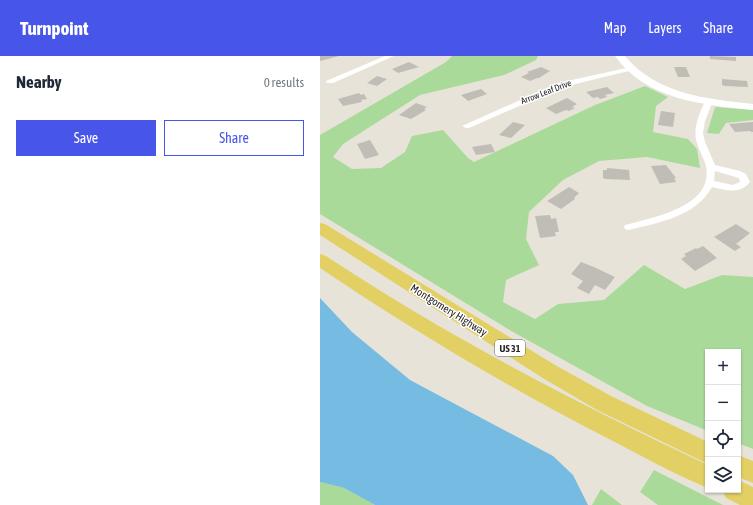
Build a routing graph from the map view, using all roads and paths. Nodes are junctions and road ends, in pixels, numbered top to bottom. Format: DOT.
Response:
graph roads {
  1 [pos="391,56"];
  2 [pos="620,56"];
  3 [pos="631,69"];
  4 [pos="330,81"];
  5 [pos="709,102"];
  6 [pos="753,107"];
  7 [pos="466,126"];
  8 [pos="711,167"];
  9 [pos="709,183"];
  10 [pos="629,227"];
  11 [pos="320,228"];
  12 [pos="320,260"];
  13 [pos="705,451"];
  14 [pos="741,467"];
  15 [pos="753,472"];
  16 [pos="705,476"];
  17 [pos="740,493"];
  18 [pos="753,499"];
  1 -- 4 [label="street"];
  2 -- 3 [label="street"];
  3 -- 5 [label="street"];
  3 -- 7 [label="street, Arrow Leaf Drive"];
  5 -- 6 [label="street"];
  5 -- 8 [label="street"];
  8 -- 9 [label="street"];
  8 -- 9 [label="street"];
  9 -- 10 [label="street"];
  11 -- 13 [label="main road, Montgomery Highway / US 31"];
  12 -- 16 [label="main road, US 31"];
  14 -- 15 [label="main road"];
  17 -- 18 [label="main road"];
}
